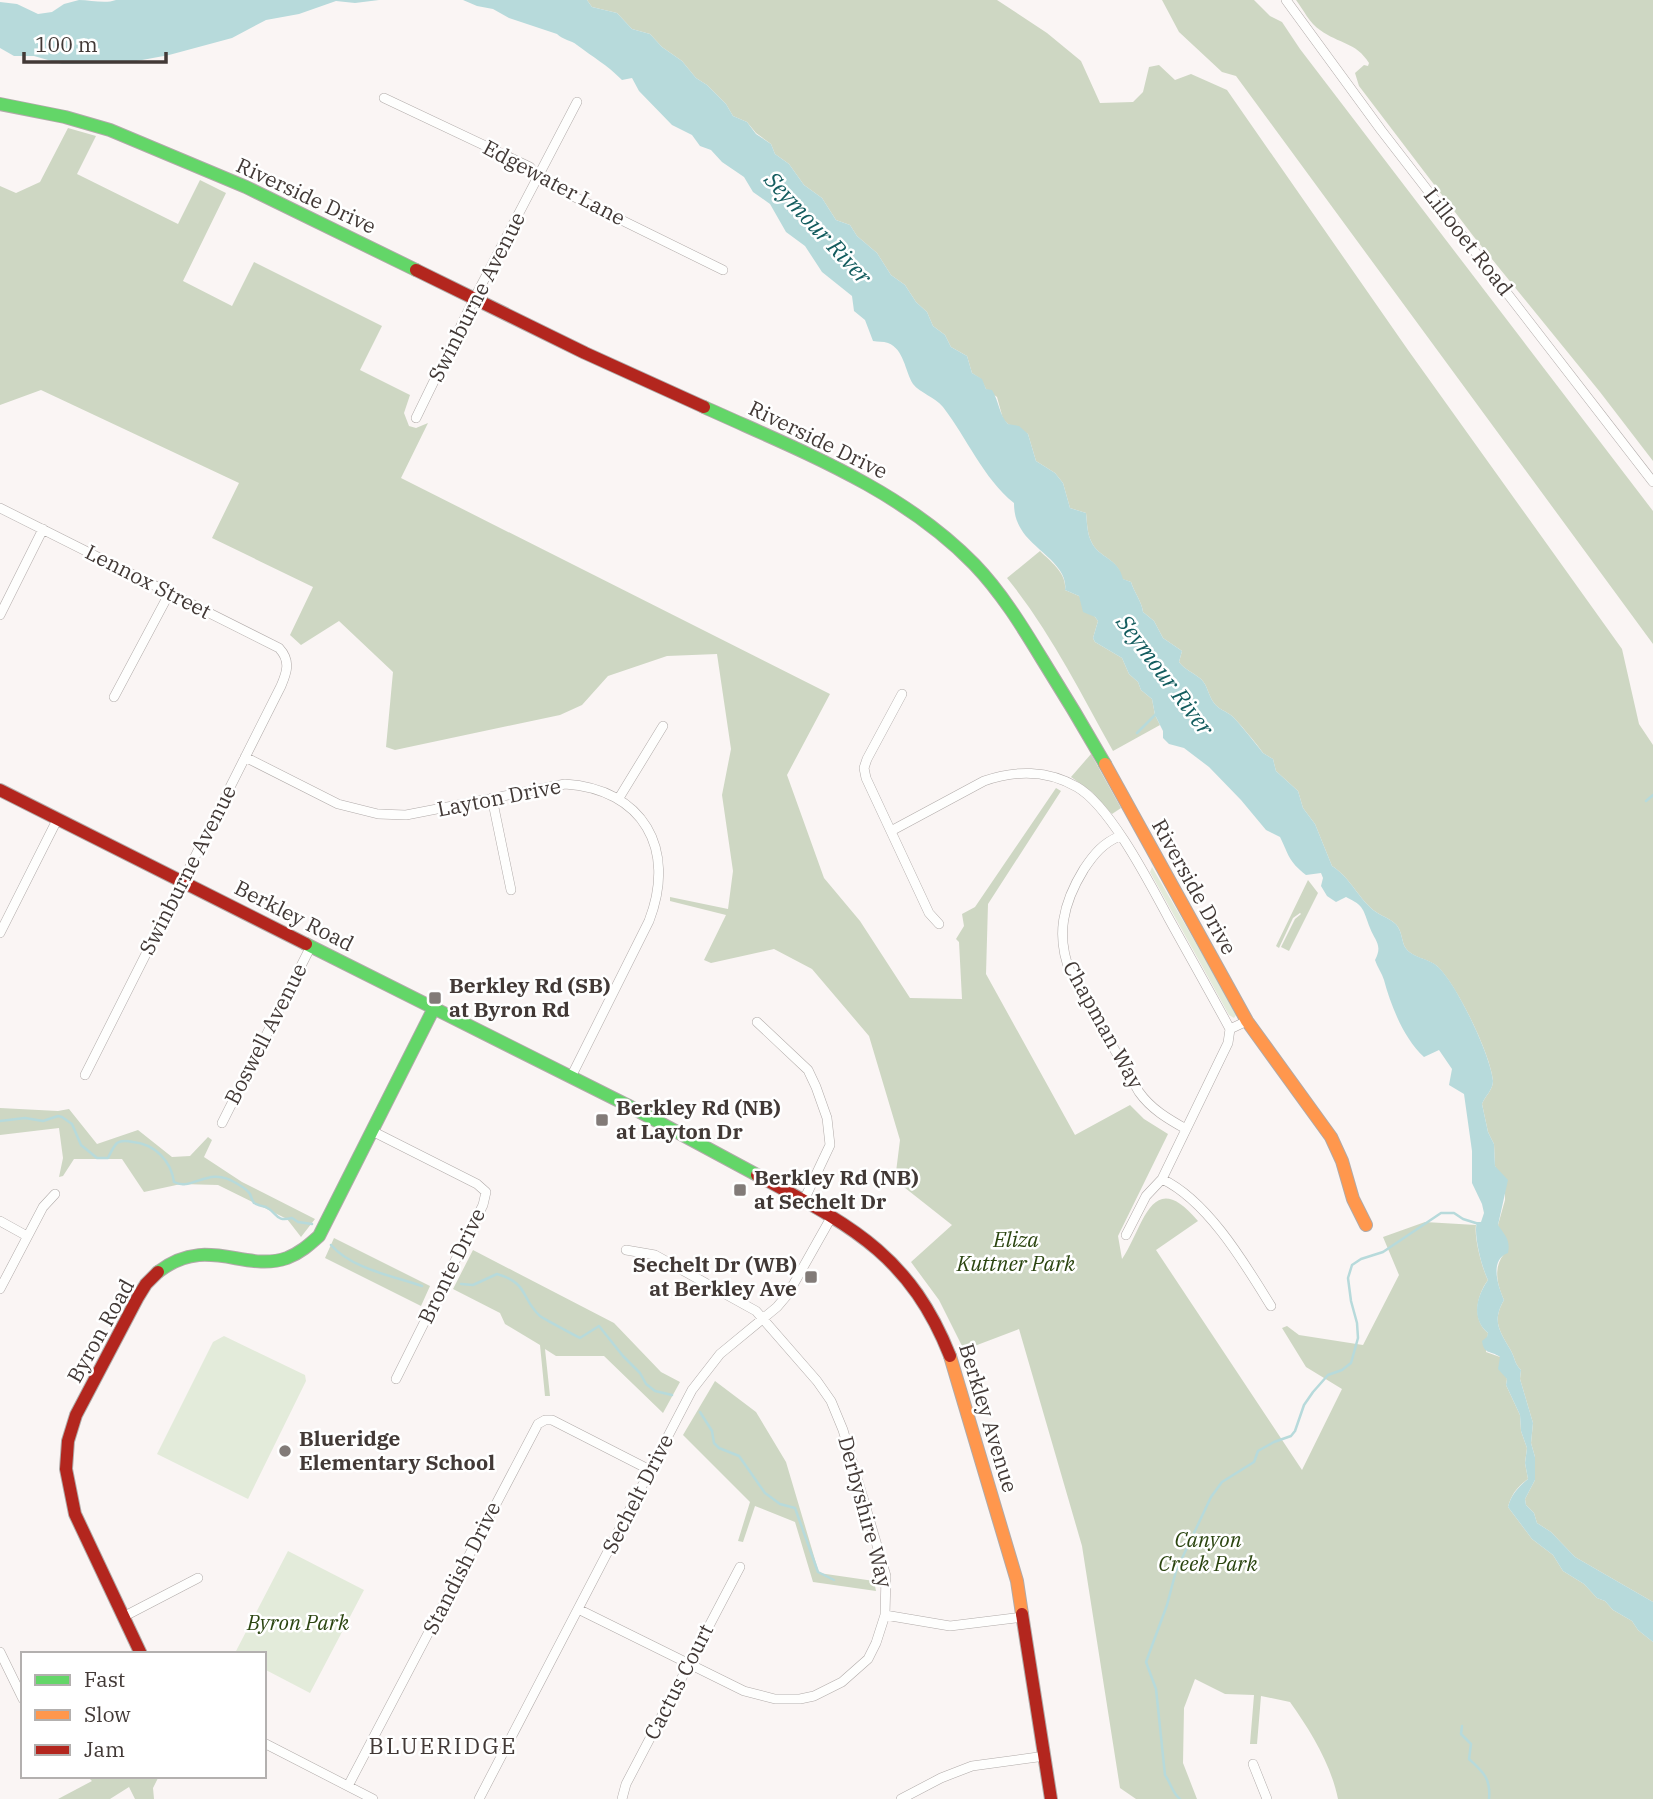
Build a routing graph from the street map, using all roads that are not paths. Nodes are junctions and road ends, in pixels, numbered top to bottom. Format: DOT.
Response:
graph roads {
  1 [pos="1286,0"];
  2 [pos="384,98"];
  3 [pos="577,102"];
  4 [pos="0,104"];
  5 [pos="538,179"];
  6 [pos="723,270"];
  7 [pos="474,299"];
  8 [pos="416,418"];
  9 [pos="1653,482"];
  10 [pos="0,508"];
  11 [pos="43,529"];
  12 [pos="170,592"];
  13 [pos="0,615"];
  14 [pos="288,664"];
  15 [pos="902,694"];
  16 [pos="114,697"];
  17 [pos="663,726"];
  18 [pos="245,757"];
  19 [pos="0,790"];
  20 [pos="492,798"];
  21 [pos="619,798"];
  22 [pos="58,818"];
  23 [pos="891,831"];
  24 [pos="1120,836"];
  25 [pos="1154,855"];
  26 [pos="1138,863"];
  27 [pos="182,881"];
  28 [pos="511,890"];
  29 [pos="939,924"];
  30 [pos="0,933"];
  31 [pos="311,946"];
  32 [pos="435,1008"];
  33 [pos="1247,1021"];
  34 [pos="757,1023"];
  35 [pos="1230,1030"];
  36 [pos="85,1075"];
  37 [pos="571,1077"];
  38 [pos="222,1123"];
  39 [pos="1186,1129"];
  40 [pos="372,1131"];
  41 [pos="1162,1179"];
  42 [pos="55,1194"];
  43 [pos="804,1200"];
  44 [pos="832,1216"];
  45 [pos="0,1221"];
  46 [pos="1366,1225"];
  47 [pos="1126,1235"];
  48 [pos="27,1236"];
  49 [pos="626,1250"];
  50 [pos="0,1289"];
  51 [pos="1271,1306"];
  52 [pos="763,1318"];
  53 [pos="396,1379"];
  54 [pos="650,1470"];
  55 [pos="740,1567"];
  56 [pos="198,1578"];
  57 [pos="578,1609"];
  58 [pos="885,1615"];
  59 [pos="123,1617"];
  60 [pos="1023,1617"];
  61 [pos="0,1652"];
  62 [pos="140,1652"];
  63 [pos="688,1665"];
  64 [pos="21,1695"];
  65 [pos="266,1744"];
  66 [pos="1045,1756"];
  67 [pos="1253,1763"];
  68 [pos="348,1786"];
  69 [pos="373,1799"];
  70 [pos="479,1799"];
  71 [pos="622,1799"];
  72 [pos="901,1799"];
  73 [pos="1051,1799"];
  74 [pos="1267,1799"];
  1 -- 9 [label="street, Lillooet Road"];
  2 -- 5 [label="street, Edgewater Lane"];
  3 -- 5 [label="street, Swinburne Avenue"];
  4 -- 7 [label="street, Riverside Drive"];
  5 -- 6 [label="street, Edgewater Lane"];
  5 -- 7 [label="street, Swinburne Avenue"];
  7 -- 8 [label="street, Swinburne Avenue"];
  7 -- 25 [label="street, Riverside Drive"];
  10 -- 11 [label="street, Lennox Street"];
  11 -- 12 [label="street, Lennox Street"];
  11 -- 13 [label="street"];
  12 -- 14 [label="street, Lennox Street"];
  12 -- 16 [label="street"];
  14 -- 18 [label="street, Swinburne Avenue"];
  15 -- 23 [label="street"];
  17 -- 21 [label="street"];
  18 -- 20 [label="street, Layton Drive"];
  18 -- 27 [label="street, Swinburne Avenue"];
  19 -- 22 [label="street, Berkley Road"];
  20 -- 21 [label="street, Layton Drive"];
  20 -- 28 [label="street"];
  21 -- 37 [label="street, Layton Drive"];
  22 -- 27 [label="street, Berkley Road"];
  22 -- 30 [label="street"];
  23 -- 24 [label="street, Riverside Drive"];
  23 -- 29 [label="street"];
  24 -- 26 [label="street, Riverside Drive"];
  24 -- 39 [label="street, Chapman Way"];
  25 -- 26 [label="street"];
  25 -- 33 [label="street, Riverside Drive"];
  26 -- 35 [label="street, Riverside Drive"];
  27 -- 31 [label="street, Berkley Road"];
  27 -- 36 [label="street, Swinburne Avenue"];
  31 -- 32 [label="street, Berkley Road"];
  31 -- 38 [label="street, Boswell Avenue"];
  32 -- 37 [label="street, Berkley Road"];
  32 -- 40 [label="street, Byron Road"];
  33 -- 35 [label="street"];
  33 -- 46 [label="street, Riverside Drive"];
  34 -- 43 [label="street"];
  35 -- 39 [label="street"];
  37 -- 43 [label="street, Berkley Avenue"];
  39 -- 41 [label="street"];
  40 -- 53 [label="street, Bronte Drive"];
  40 -- 59 [label="street, Byron Road"];
  41 -- 47 [label="street"];
  41 -- 51 [label="street"];
  42 -- 48 [label="street"];
  43 -- 44 [label="street, Berkley Avenue"];
  44 -- 52 [label="street, Sechelt Drive"];
  44 -- 60 [label="street, Berkley Avenue"];
  45 -- 48 [label="street"];
  48 -- 50 [label="street"];
  49 -- 52 [label="street, Derbyshire Way"];
  52 -- 54 [label="street, Sechelt Drive"];
  52 -- 58 [label="street, Derbyshire Way"];
  54 -- 57 [label="street, Sechelt Drive"];
  54 -- 68 [label="street, Standish Drive"];
  55 -- 63 [label="street, Cactus Court"];
  56 -- 59 [label="street"];
  57 -- 63 [label="street, Derbyshire Way"];
  57 -- 70 [label="street, Sechelt Drive"];
  58 -- 60 [label="street"];
  58 -- 63 [label="street, Derbyshire Way"];
  59 -- 62 [label="street, Byron Road"];
  60 -- 66 [label="street, Berkley Avenue"];
  61 -- 64 [label="street"];
  63 -- 71 [label="street, Cactus Court"];
  65 -- 68 [label="street"];
  66 -- 72 [label="street"];
  66 -- 73 [label="street, Berkley Avenue"];
  67 -- 74 [label="street"];
  68 -- 69 [label="street"];
}
